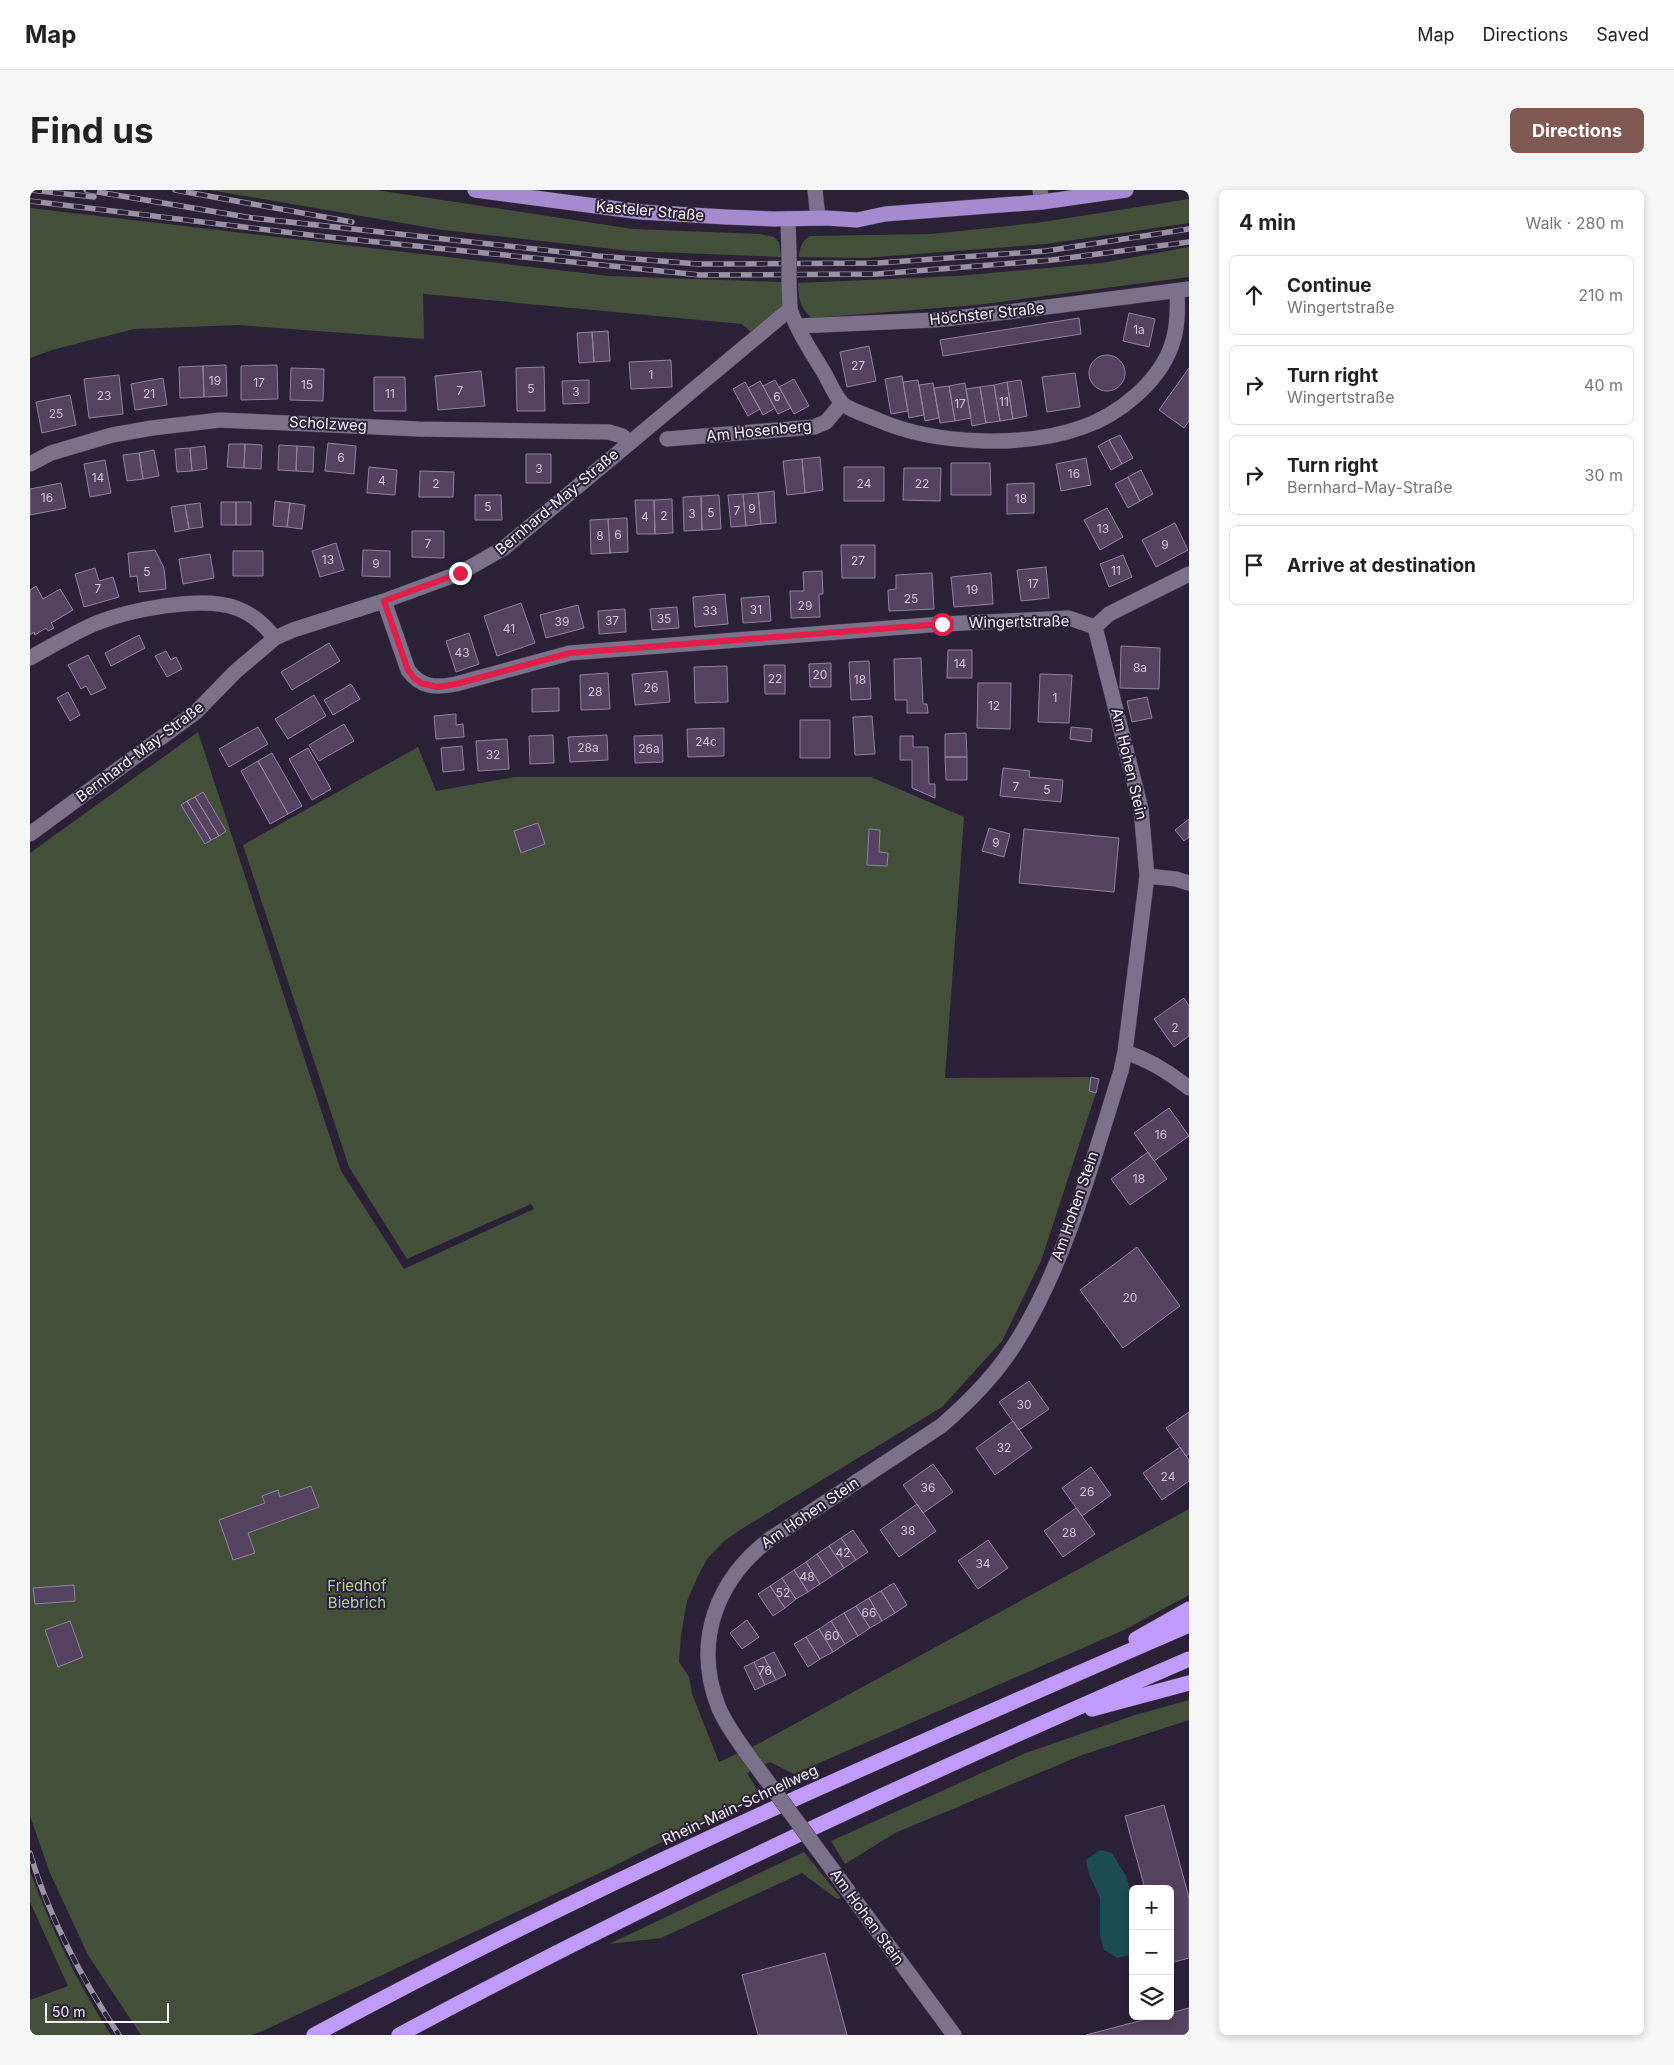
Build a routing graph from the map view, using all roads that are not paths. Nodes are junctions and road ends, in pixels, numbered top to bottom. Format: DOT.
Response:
graph roads {
  1 [pos="475,190"];
  2 [pos="815,190"];
  3 [pos="1123,190"];
  4 [pos="1041,196"];
  5 [pos="822,218"];
  6 [pos="788,219"];
  7 [pos="1183,290"];
  8 [pos="790,309"];
  9 [pos="797,326"];
  10 [pos="842,404"];
  11 [pos="667,439"];
  12 [pos="630,442"];
  13 [pos="30,464"];
  14 [pos="1189,574"];
  15 [pos="384,601"];
  16 [pos="1095,627"];
  17 [pos="274,638"];
  18 [pos="30,658"];
  19 [pos="30,834"];
  20 [pos="1147,876"];
  21 [pos="1189,883"];
  22 [pos="1125,1052"];
  23 [pos="1189,1088"];
  24 [pos="1189,1609"];
  25 [pos="1189,1626"];
  26 [pos="1189,1659"];
  27 [pos="1065,1679"];
  28 [pos="1189,1683"];
  29 [pos="1043,1722"];
  30 [pos="314,2035"];
  31 [pos="399,2035"];
  32 [pos="954,2035"];
  1 -- 6 [label="main road, Kasteler Straße"];
  2 -- 5 [label="street"];
  3 -- 4 [label="main road, Kasteler Straße"];
  4 -- 5 [label="main road, Kasteler Straße"];
  5 -- 6 [label="main road, Kasteler Straße"];
  6 -- 8 [label="street, bridge"];
  7 -- 9 [label="street, Höchster Straße"];
  7 -- 10 [label="street, Höchster Straße"];
  8 -- 9 [label="street"];
  8 -- 12 [label="street, Bernhard-May-Straße"];
  9 -- 10 [label="street"];
  10 -- 11 [label="street, Am Hosenberg"];
  12 -- 13 [label="street, Scholzweg"];
  12 -- 15 [label="street, Bernhard-May-Straße"];
  14 -- 16 [label="street"];
  15 -- 16 [label="street, Wingertstraße"];
  15 -- 17 [label="street, Bernhard-May-Straße"];
  16 -- 20 [label="street, Am Hohen Stein"];
  17 -- 18 [label="street"];
  17 -- 19 [label="street, Bernhard-May-Straße"];
  20 -- 21 [label="street"];
  20 -- 22 [label="street, Am Hohen Stein"];
  22 -- 23 [label="street"];
  22 -- 32 [label="street, Am Hohen Stein, bridge"];
  24 -- 27 [label="highway"];
  25 -- 27 [label="highway, Rhein-Main-Schnellweg"];
  26 -- 29 [label="highway"];
  27 -- 30 [label="highway, Rhein-Main-Schnellweg"];
  28 -- 29 [label="highway"];
  29 -- 31 [label="highway"];
}
